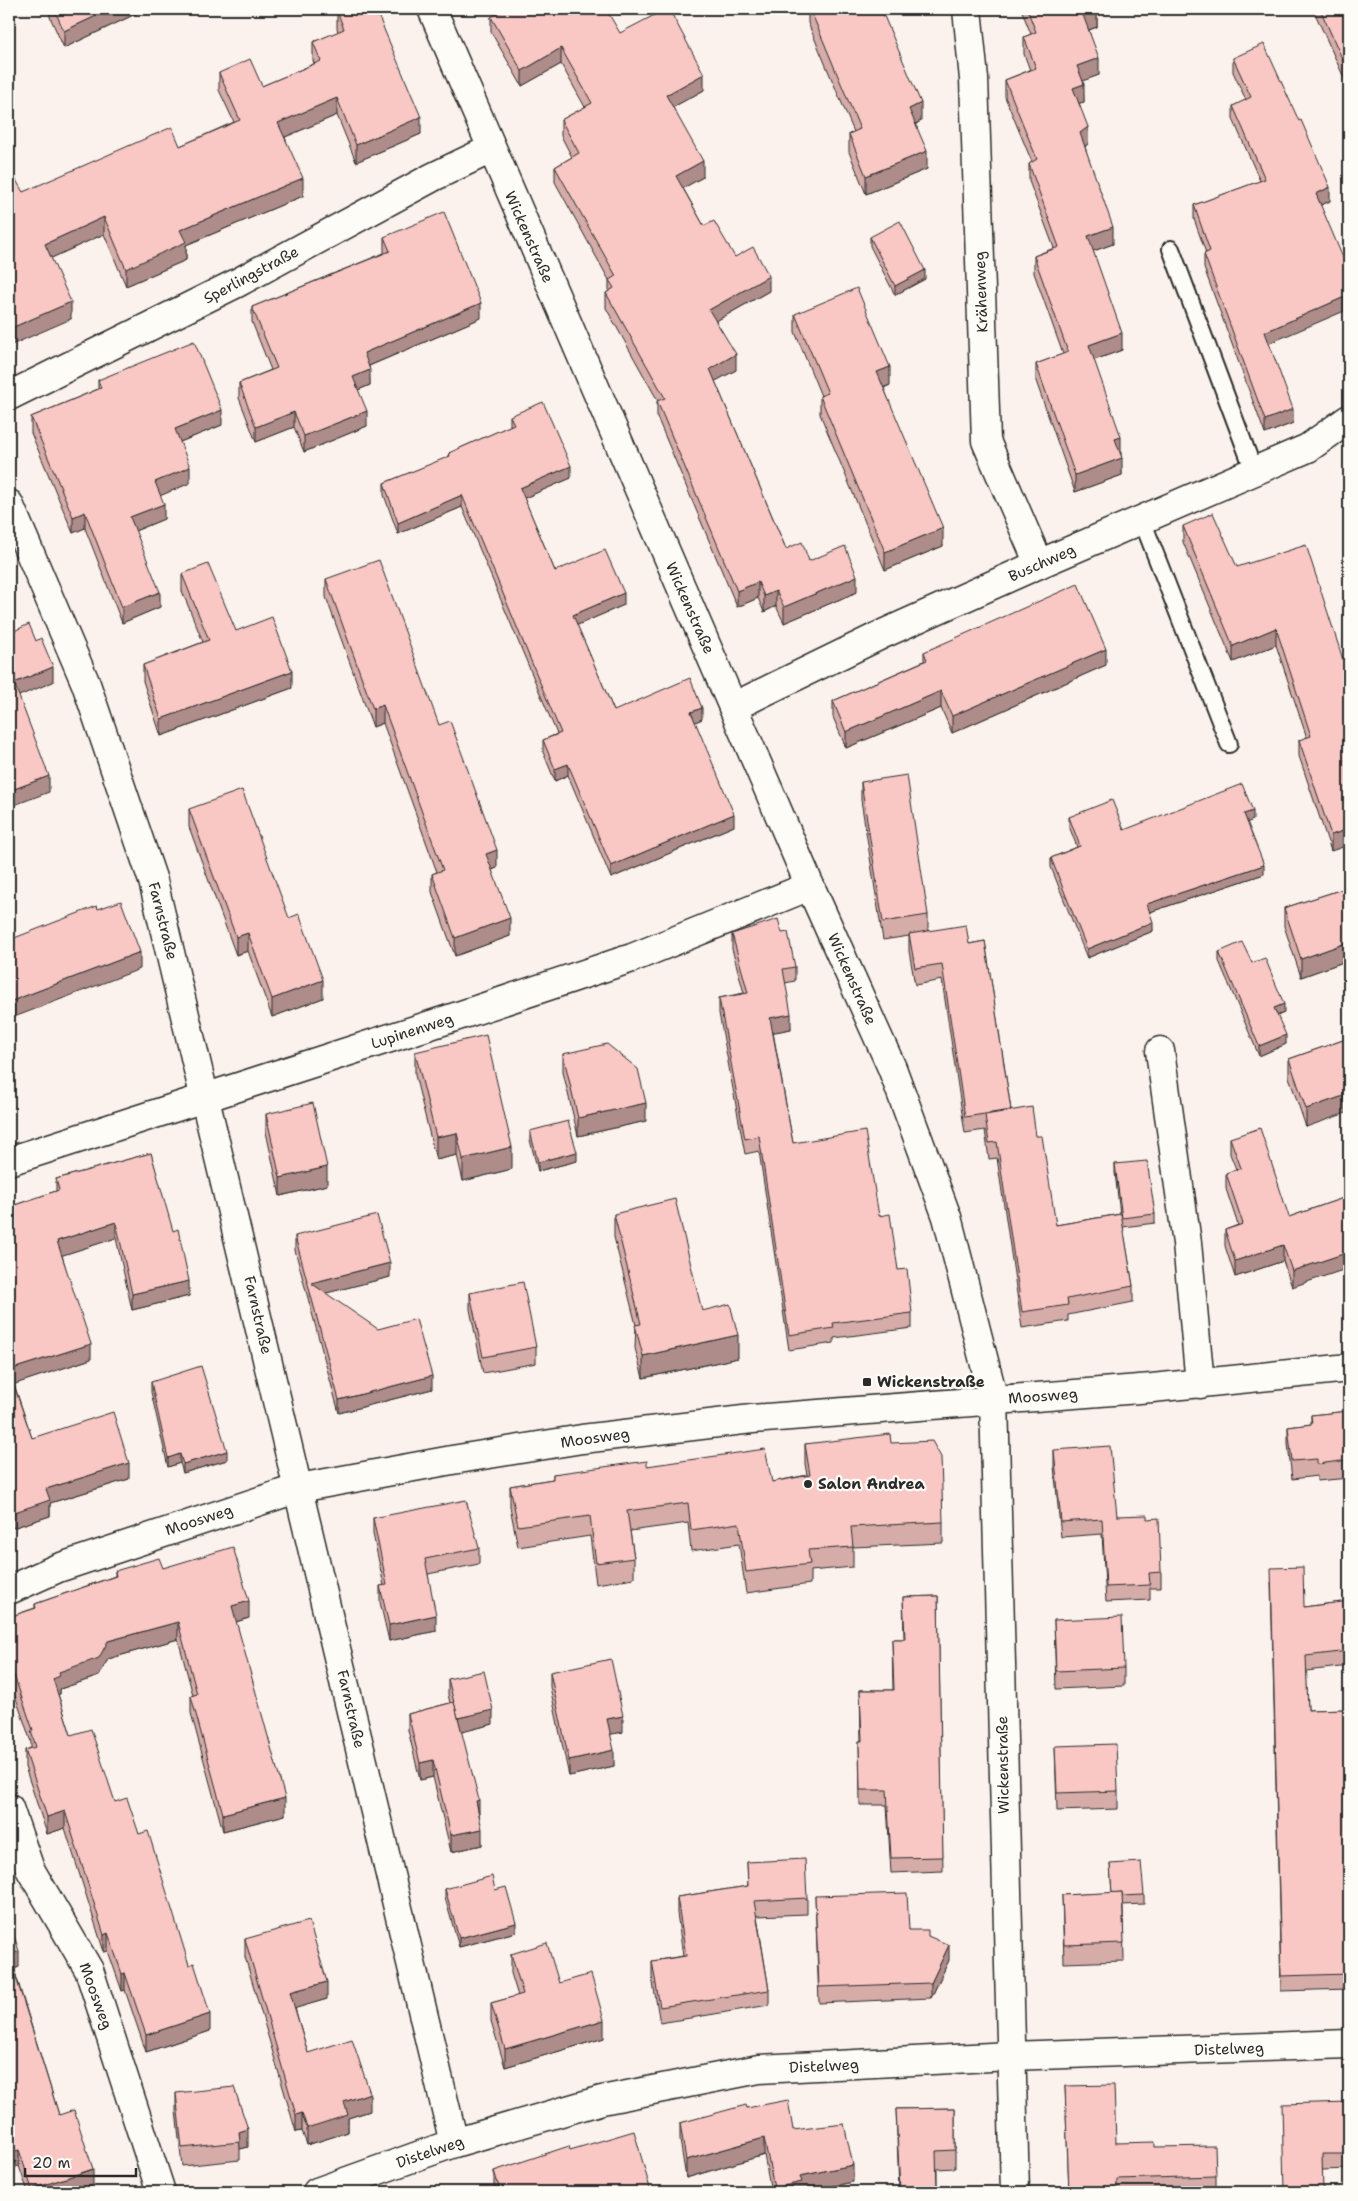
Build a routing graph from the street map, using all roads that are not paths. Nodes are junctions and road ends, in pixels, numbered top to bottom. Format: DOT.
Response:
graph roads {
  1 [pos="432,9"];
  2 [pos="967,9"];
  3 [pos="491,149"];
  4 [pos="1171,250"];
  5 [pos="9,396"];
  6 [pos="1349,419"];
  7 [pos="1254,471"];
  8 [pos="9,504"];
  9 [pos="1142,520"];
  10 [pos="1039,564"];
  11 [pos="733,707"];
  12 [pos="1229,744"];
  13 [pos="810,886"];
  14 [pos="1160,1051"];
  15 [pos="206,1096"];
  16 [pos="9,1161"];
  17 [pos="1349,1368"];
  18 [pos="1200,1384"];
  19 [pos="994,1400"];
  20 [pos="299,1488"];
  21 [pos="9,1590"];
  22 [pos="9,1808"];
  23 [pos="1349,2044"];
  24 [pos="1010,2056"];
  25 [pos="454,2143"];
  26 [pos="162,2192"];
  27 [pos="317,2192"];
  28 [pos="1015,2192"];
  1 -- 3 [label="street, Wickenstraße"];
  2 -- 10 [label="street, Krähenweg"];
  3 -- 5 [label="street, Sperlingstraße"];
  3 -- 11 [label="street, Wickenstraße"];
  4 -- 7 [label="lane"];
  6 -- 7 [label="street, Buschweg"];
  7 -- 9 [label="street, Buschweg"];
  8 -- 15 [label="street, Farnstraße"];
  9 -- 10 [label="street, Buschweg"];
  9 -- 12 [label="lane"];
  10 -- 11 [label="street, Buschweg"];
  11 -- 13 [label="street, Wickenstraße"];
  13 -- 15 [label="street, Lupinenweg"];
  13 -- 19 [label="street, Wickenstraße"];
  14 -- 18 [label="street"];
  15 -- 16 [label="street, Lupinenweg"];
  15 -- 20 [label="street, Farnstraße"];
  17 -- 18 [label="street, Moosweg"];
  18 -- 19 [label="street, Moosweg"];
  19 -- 20 [label="street, Moosweg"];
  19 -- 24 [label="street, Wickenstraße"];
  20 -- 21 [label="street, Moosweg"];
  20 -- 25 [label="street, Farnstraße"];
  22 -- 26 [label="street, Moosweg"];
  23 -- 24 [label="street, Distelweg"];
  24 -- 25 [label="street, Distelweg"];
  24 -- 28 [label="street, Wickenstraße"];
  25 -- 27 [label="street, Distelweg"];
}
